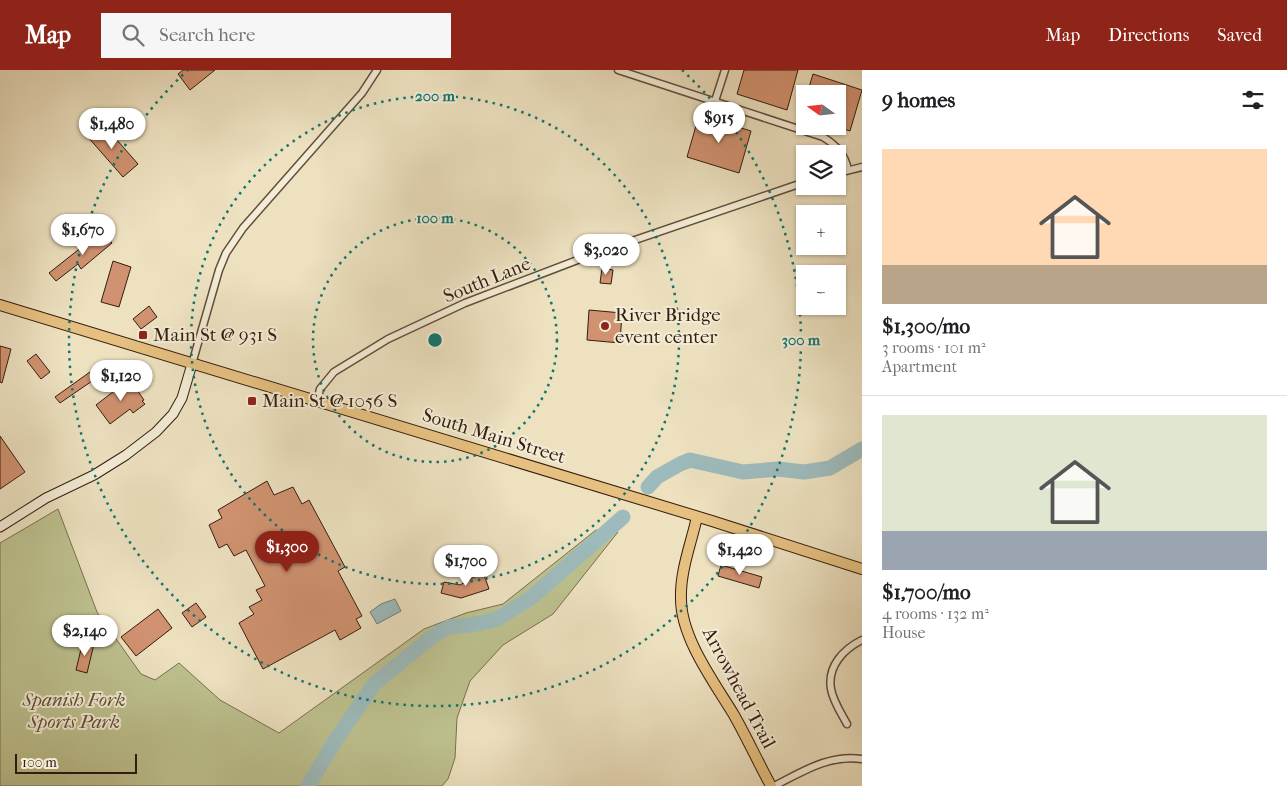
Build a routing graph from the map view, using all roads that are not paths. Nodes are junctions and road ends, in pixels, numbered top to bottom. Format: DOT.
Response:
graph roads {
  1 [pos="377,70"];
  2 [pos="618,70"];
  3 [pos="725,70"];
  4 [pos="715,101"];
  5 [pos="862,167"];
  6 [pos="848,170"];
  7 [pos="796,185"];
  8 [pos="0,305"];
  9 [pos="192,364"];
  10 [pos="317,401"];
  11 [pos="697,517"];
  12 [pos="0,527"];
  13 [pos="862,569"];
  14 [pos="862,640"];
  15 [pos="847,724"];
  16 [pos="862,759"];
  17 [pos="772,786"];
  1 -- 9 [label="street"];
  2 -- 4 [label="street"];
  3 -- 4 [label="street"];
  4 -- 6 [label="street"];
  5 -- 6 [label="street"];
  7 -- 10 [label="street, South Lane"];
  8 -- 9 [label="main road, South Main Street"];
  9 -- 10 [label="main road, South Main Street"];
  9 -- 12 [label="street"];
  10 -- 11 [label="main road, South Main Street"];
  11 -- 13 [label="main road, South Main Street"];
  11 -- 17 [label="main road, Arrowhead Trail"];
  14 -- 15 [label="street"];
  16 -- 17 [label="street"];
}
